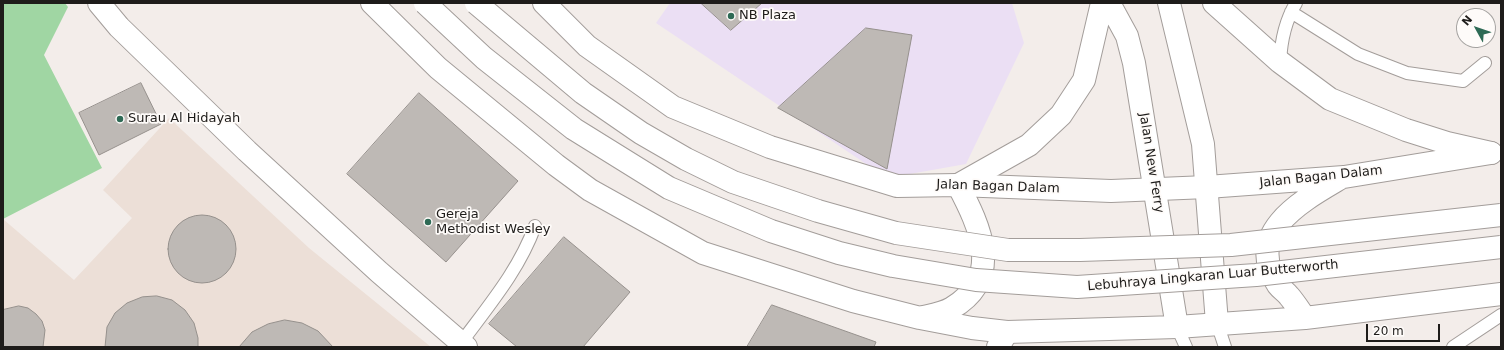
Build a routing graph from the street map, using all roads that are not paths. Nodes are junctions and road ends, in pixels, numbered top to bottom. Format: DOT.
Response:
graph roads {
  1 [pos="99,3"];
  2 [pos="372,3"];
  3 [pos="425,3"];
  4 [pos="476,3"];
  5 [pos="544,3"];
  6 [pos="1102,3"];
  7 [pos="1109,3"];
  8 [pos="1169,3"];
  9 [pos="1214,3"];
  10 [pos="1293,8"];
  11 [pos="1280,62"];
  12 [pos="1485,63"];
  13 [pos="1496,153"];
  14 [pos="1344,177"];
  15 [pos="958,185"];
  16 [pos="1207,187"];
  17 [pos="1155,189"];
  18 [pos="1501,215"];
  19 [pos="535,226"];
  20 [pos="1501,247"];
  21 [pos="1501,294"];
  22 [pos="1501,315"];
  23 [pos="920,318"];
  24 [pos="1305,318"];
  25 [pos="1217,323"];
  26 [pos="1177,327"];
  27 [pos="1002,339"];
  28 [pos="464,345"];
  29 [pos="1186,347"];
  30 [pos="1225,347"];
  31 [pos="1453,347"];
  1 -- 28 [label="main road"];
  2 -- 23 [label="main road"];
  3 -- 20 [label="main road, Lebuhraya Lingkaran Luar Butterworth, bridge"];
  4 -- 18 [label="main road, bridge"];
  5 -- 15 [label="main road, Jalan Bagan Dalam"];
  6 -- 15 [label="main road"];
  7 -- 17 [label="main road, Jalan New Ferry"];
  8 -- 16 [label="main road"];
  9 -- 11 [label="main road"];
  10 -- 11 [label="lane"];
  10 -- 12 [label="lane"];
  11 -- 13 [label="main road"];
  13 -- 14 [label="main road, Jalan Bagan Dalam"];
  14 -- 16 [label="main road, Jalan Bagan Dalam"];
  14 -- 24 [label="main road"];
  15 -- 17 [label="main road, Jalan Bagan Dalam"];
  15 -- 23 [label="main road"];
  16 -- 17 [label="main road, Jalan Bagan Dalam"];
  16 -- 25 [label="main road"];
  17 -- 26 [label="main road, Jalan New Ferry"];
  19 -- 28 [label="lane"];
  21 -- 24 [label="main road"];
  22 -- 31 [label="lane"];
  23 -- 27 [label="main road"];
  24 -- 25 [label="main road"];
  25 -- 26 [label="main road"];
  25 -- 30 [label="lane"];
  26 -- 27 [label="main road"];
  26 -- 29 [label="lane"];
}
